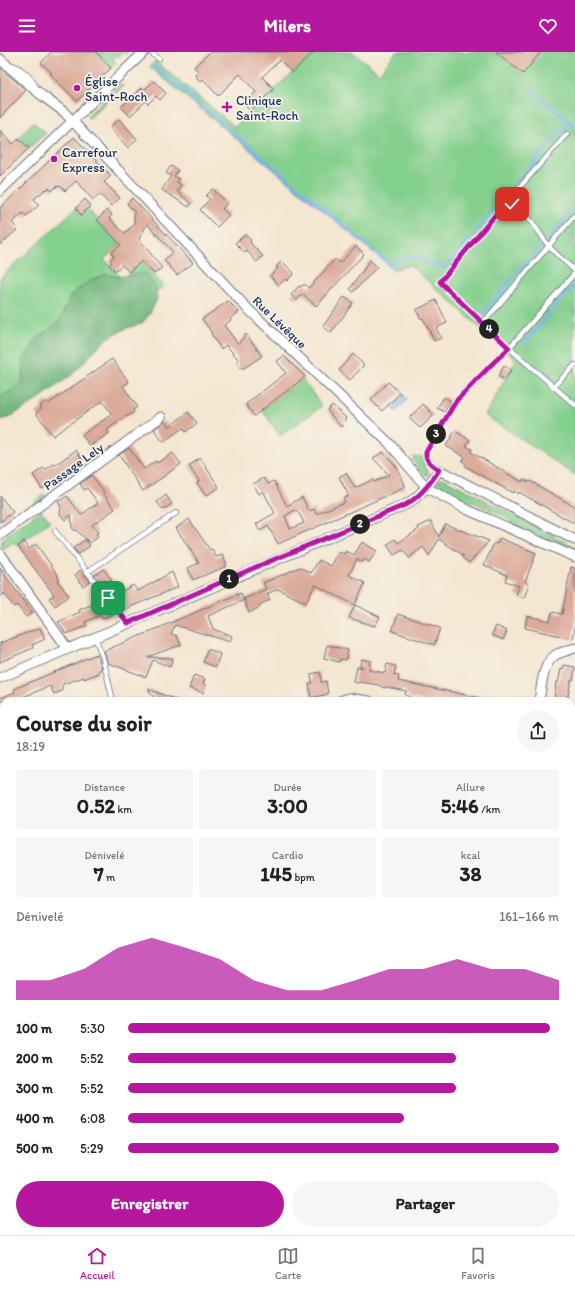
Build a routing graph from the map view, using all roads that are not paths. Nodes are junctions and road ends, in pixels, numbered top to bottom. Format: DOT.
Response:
graph roads {
  1 [pos="144,52"];
  2 [pos="150,52"];
  3 [pos="159,59"];
  4 [pos="2,61"];
  5 [pos="72,121"];
  6 [pos="567,134"];
  7 [pos="0,191"];
  8 [pos="506,203"];
  9 [pos="575,215"];
  10 [pos="548,246"];
  11 [pos="575,272"];
  12 [pos="483,323"];
  13 [pos="509,348"];
  14 [pos="575,364"];
  15 [pos="553,387"];
  16 [pos="575,405"];
  17 [pos="161,417"];
  18 [pos="439,470"];
  19 [pos="427,488"];
  20 [pos="176,513"];
  21 [pos="55,531"];
  22 [pos="0,535"];
  23 [pos="575,540"];
  24 [pos="0,553"];
  25 [pos="575,557"];
  26 [pos="88,572"];
  27 [pos="128,623"];
  28 [pos="95,637"];
  29 [pos="575,648"];
  30 [pos="68,649"];
  31 [pos="0,678"];
  32 [pos="112,697"];
  33 [pos="540,697"];
  1 -- 5 [label="street"];
  2 -- 3 [label="lane"];
  4 -- 5 [label="street, Rue Lévêque"];
  5 -- 7 [label="street"];
  5 -- 19 [label="street, Rue Lévêque"];
  6 -- 8 [label="lane"];
  8 -- 10 [label="lane"];
  8 -- 12 [label="lane"];
  9 -- 10 [label="lane"];
  10 -- 11 [label="lane"];
  10 -- 12 [label="lane"];
  11 -- 13 [label="lane"];
  12 -- 13 [label="lane"];
  13 -- 15 [label="lane"];
  13 -- 18 [label="lane"];
  14 -- 15 [label="lane"];
  15 -- 16 [label="lane"];
  17 -- 22 [label="street, Passage Lely"];
  18 -- 19 [label="street"];
  18 -- 23 [label="street"];
  19 -- 25 [label="street, Rue Lévêque"];
  19 -- 27 [label="street"];
  20 -- 26 [label="lane"];
  21 -- 26 [label="lane"];
  24 -- 30 [label="street"];
  26 -- 27 [label="lane"];
  27 -- 28 [label="street"];
  28 -- 30 [label="street"];
  28 -- 32 [label="lane"];
  29 -- 33 [label="street"];
  30 -- 31 [label="street"];
}
